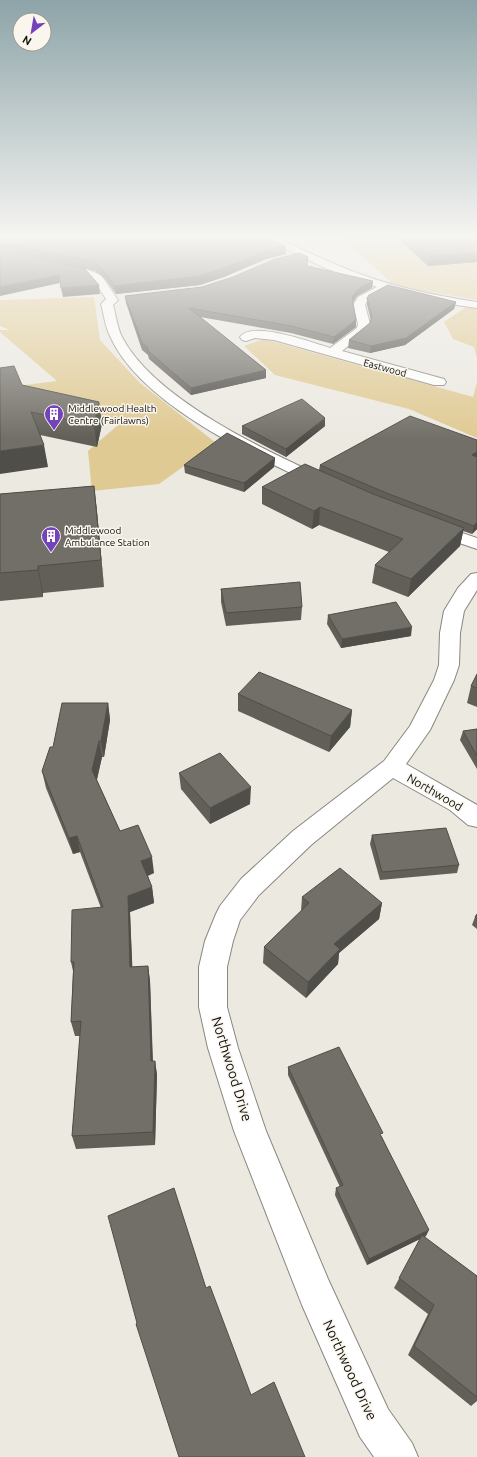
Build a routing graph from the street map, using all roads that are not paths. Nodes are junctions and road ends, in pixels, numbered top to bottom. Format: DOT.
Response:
graph roads {
  1 [pos="110,303"];
  2 [pos="360,303"];
  3 [pos="467,303"];
  4 [pos="477,305"];
  5 [pos="246,337"];
  6 [pos="332,353"];
  7 [pos="439,382"];
  8 [pos="334,487"];
  9 [pos="422,524"];
  10 [pos="477,544"];
  11 [pos="477,578"];
  12 [pos="392,767"];
  13 [pos="477,818"];
  14 [pos="398,1457"];
  1 -- 8 [label="street"];
  2 -- 6 [label="street"];
  3 -- 4 [label="street"];
  5 -- 6 [label="street, Eastwood"];
  6 -- 7 [label="street, Eastwood"];
  9 -- 10 [label="street"];
  11 -- 12 [label="street, Northwood Drive"];
  12 -- 13 [label="street, Northwood"];
  12 -- 14 [label="street, Northwood Drive"];
}
